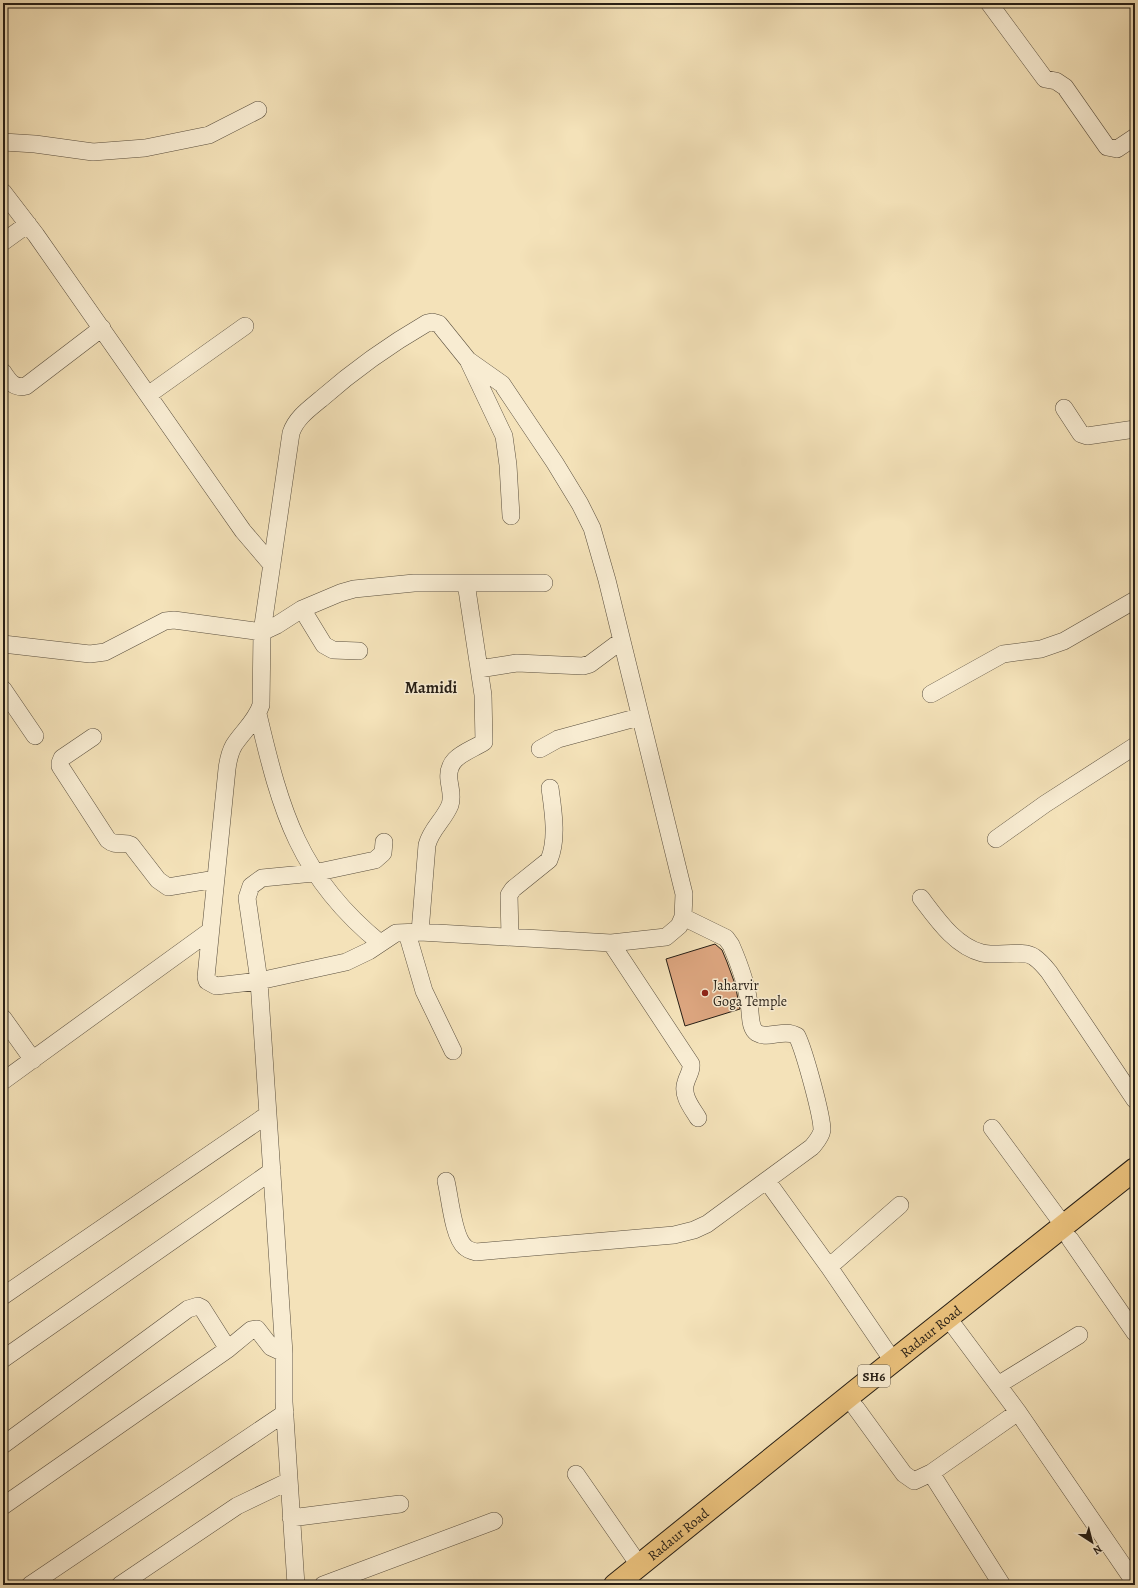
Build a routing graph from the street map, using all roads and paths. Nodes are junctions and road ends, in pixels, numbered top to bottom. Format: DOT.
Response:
graph roads {
  1 [pos="989,3"];
  2 [pos="258,110"];
  3 [pos="1135,137"];
  4 [pos="3,142"];
  5 [pos="3,192"];
  6 [pos="28,224"];
  7 [pos="3,242"];
  8 [pos="245,326"];
  9 [pos="102,328"];
  10 [pos="468,360"];
  11 [pos="3,372"];
  12 [pos="148,394"];
  13 [pos="1064,408"];
  14 [pos="1135,429"];
  15 [pos="511,516"];
  16 [pos="272,565"];
  17 [pos="466,583"];
  18 [pos="544,583"];
  19 [pos="1135,600"];
  20 [pos="302,609"];
  21 [pos="262,632"];
  22 [pos="621,641"];
  23 [pos="3,644"];
  24 [pos="359,650"];
  25 [pos="479,669"];
  26 [pos="3,689"];
  27 [pos="931,694"];
  28 [pos="258,714"];
  29 [pos="639,717"];
  30 [pos="36,736"];
  31 [pos="93,737"];
  32 [pos="1135,746"];
  33 [pos="540,750"];
  34 [pos="550,788"];
  35 [pos="996,839"];
  36 [pos="384,842"];
  37 [pos="314,874"];
  38 [pos="216,879"];
  39 [pos="921,898"];
  40 [pos="683,916"];
  41 [pos="210,931"];
  42 [pos="413,932"];
  43 [pos="510,937"];
  44 [pos="380,943"];
  45 [pos="611,943"];
  46 [pos="259,981"];
  47 [pos="3,1018"];
  48 [pos="453,1051"];
  49 [pos="33,1060"];
  50 [pos="3,1081"];
  51 [pos="1135,1100"];
  52 [pos="267,1115"];
  53 [pos="698,1118"];
  54 [pos="992,1128"];
  55 [pos="1135,1169"];
  56 [pos="272,1171"];
  57 [pos="446,1181"];
  58 [pos="767,1182"];
  59 [pos="1135,1186"];
  60 [pos="900,1205"];
  61 [pos="1067,1232"];
  62 [pos="829,1267"];
  63 [pos="3,1296"];
  64 [pos="954,1326"];
  65 [pos="1135,1332"];
  66 [pos="1079,1335"];
  67 [pos="228,1349"];
  68 [pos="284,1352"];
  69 [pos="3,1359"];
  70 [pos="893,1361"];
  71 [pos="998,1385"];
  72 [pos="856,1408"];
  73 [pos="285,1412"];
  74 [pos="1018,1412"];
  75 [pos="3,1445"];
  76 [pos="930,1473"];
  77 [pos="576,1474"];
  78 [pos="289,1481"];
  79 [pos="400,1504"];
  80 [pos="3,1506"];
  81 [pos="291,1518"];
  82 [pos="494,1521"];
  83 [pos="638,1575"];
  84 [pos="1135,1583"];
  85 [pos="30,1585"];
  86 [pos="120,1585"];
  87 [pos="296,1585"];
  88 [pos="323,1585"];
  89 [pos="615,1585"];
  90 [pos="1002,1585"];
  1 -- 3 [label="street"];
  2 -- 4 [label="street"];
  5 -- 6 [label="street"];
  6 -- 7 [label="street"];
  6 -- 9 [label="street"];
  8 -- 12 [label="street"];
  9 -- 11 [label="street"];
  9 -- 12 [label="street"];
  10 -- 15 [label="street"];
  10 -- 16 [label="street"];
  10 -- 22 [label="street"];
  12 -- 16 [label="street"];
  13 -- 14 [label="street"];
  16 -- 21 [label="street"];
  17 -- 18 [label="street"];
  17 -- 20 [label="street"];
  17 -- 25 [label="street"];
  19 -- 27 [label="street"];
  20 -- 21 [label="street"];
  20 -- 24 [label="street"];
  21 -- 23 [label="street"];
  21 -- 28 [label="street"];
  22 -- 25 [label="street"];
  22 -- 29 [label="street"];
  25 -- 42 [label="street"];
  26 -- 30 [label="street"];
  28 -- 37 [label="street"];
  28 -- 38 [label="street"];
  29 -- 33 [label="street"];
  29 -- 40 [label="street"];
  31 -- 38 [label="street"];
  32 -- 35 [label="street"];
  34 -- 43 [label="street"];
  36 -- 37 [label="street"];
  37 -- 44 [label="street"];
  37 -- 46 [label="street"];
  38 -- 41 [label="street"];
  39 -- 51 [label="street"];
  40 -- 45 [label="street"];
  40 -- 58 [label="street"];
  41 -- 46 [label="street"];
  41 -- 49 [label="street"];
  42 -- 43 [label="street"];
  42 -- 44 [label="street"];
  42 -- 48 [label="street"];
  43 -- 45 [label="street"];
  44 -- 46 [label="street"];
  45 -- 53 [label="street"];
  46 -- 52 [label="street"];
  47 -- 49 [label="street"];
  49 -- 50 [label="street"];
  52 -- 56 [label="street"];
  52 -- 63 [label="street"];
  54 -- 61 [label="street"];
  55 -- 61 [label="main road, Radaur Road / SH6"];
  56 -- 68 [label="street"];
  56 -- 69 [label="street"];
  57 -- 58 [label="street"];
  58 -- 62 [label="street"];
  59 -- 61 [label="main road, Radaur Road / SH6"];
  60 -- 62 [label="street"];
  61 -- 64 [label="main road, Radaur Road / SH6"];
  61 -- 65 [label="street"];
  61 -- 70 [label="main road, Radaur Road / SH6"];
  62 -- 70 [label="street"];
  64 -- 71 [label="street"];
  64 -- 72 [label="main road, Radaur Road / SH6"];
  66 -- 71 [label="street"];
  67 -- 68 [label="street"];
  67 -- 75 [label="street"];
  67 -- 80 [label="street"];
  68 -- 73 [label="street"];
  70 -- 83 [label="main road, Radaur Road / SH6"];
  71 -- 74 [label="street"];
  72 -- 76 [label="street"];
  72 -- 83 [label="main road, Radaur Road / SH6"];
  73 -- 78 [label="street"];
  73 -- 85 [label="street"];
  74 -- 76 [label="street"];
  74 -- 84 [label="street"];
  76 -- 90 [label="street"];
  77 -- 83 [label="street"];
  78 -- 81 [label="street"];
  78 -- 86 [label="street"];
  79 -- 81 [label="street"];
  81 -- 87 [label="street"];
  82 -- 88 [label="street"];
  83 -- 89 [label="main road, Radaur Road / SH6"];
}
